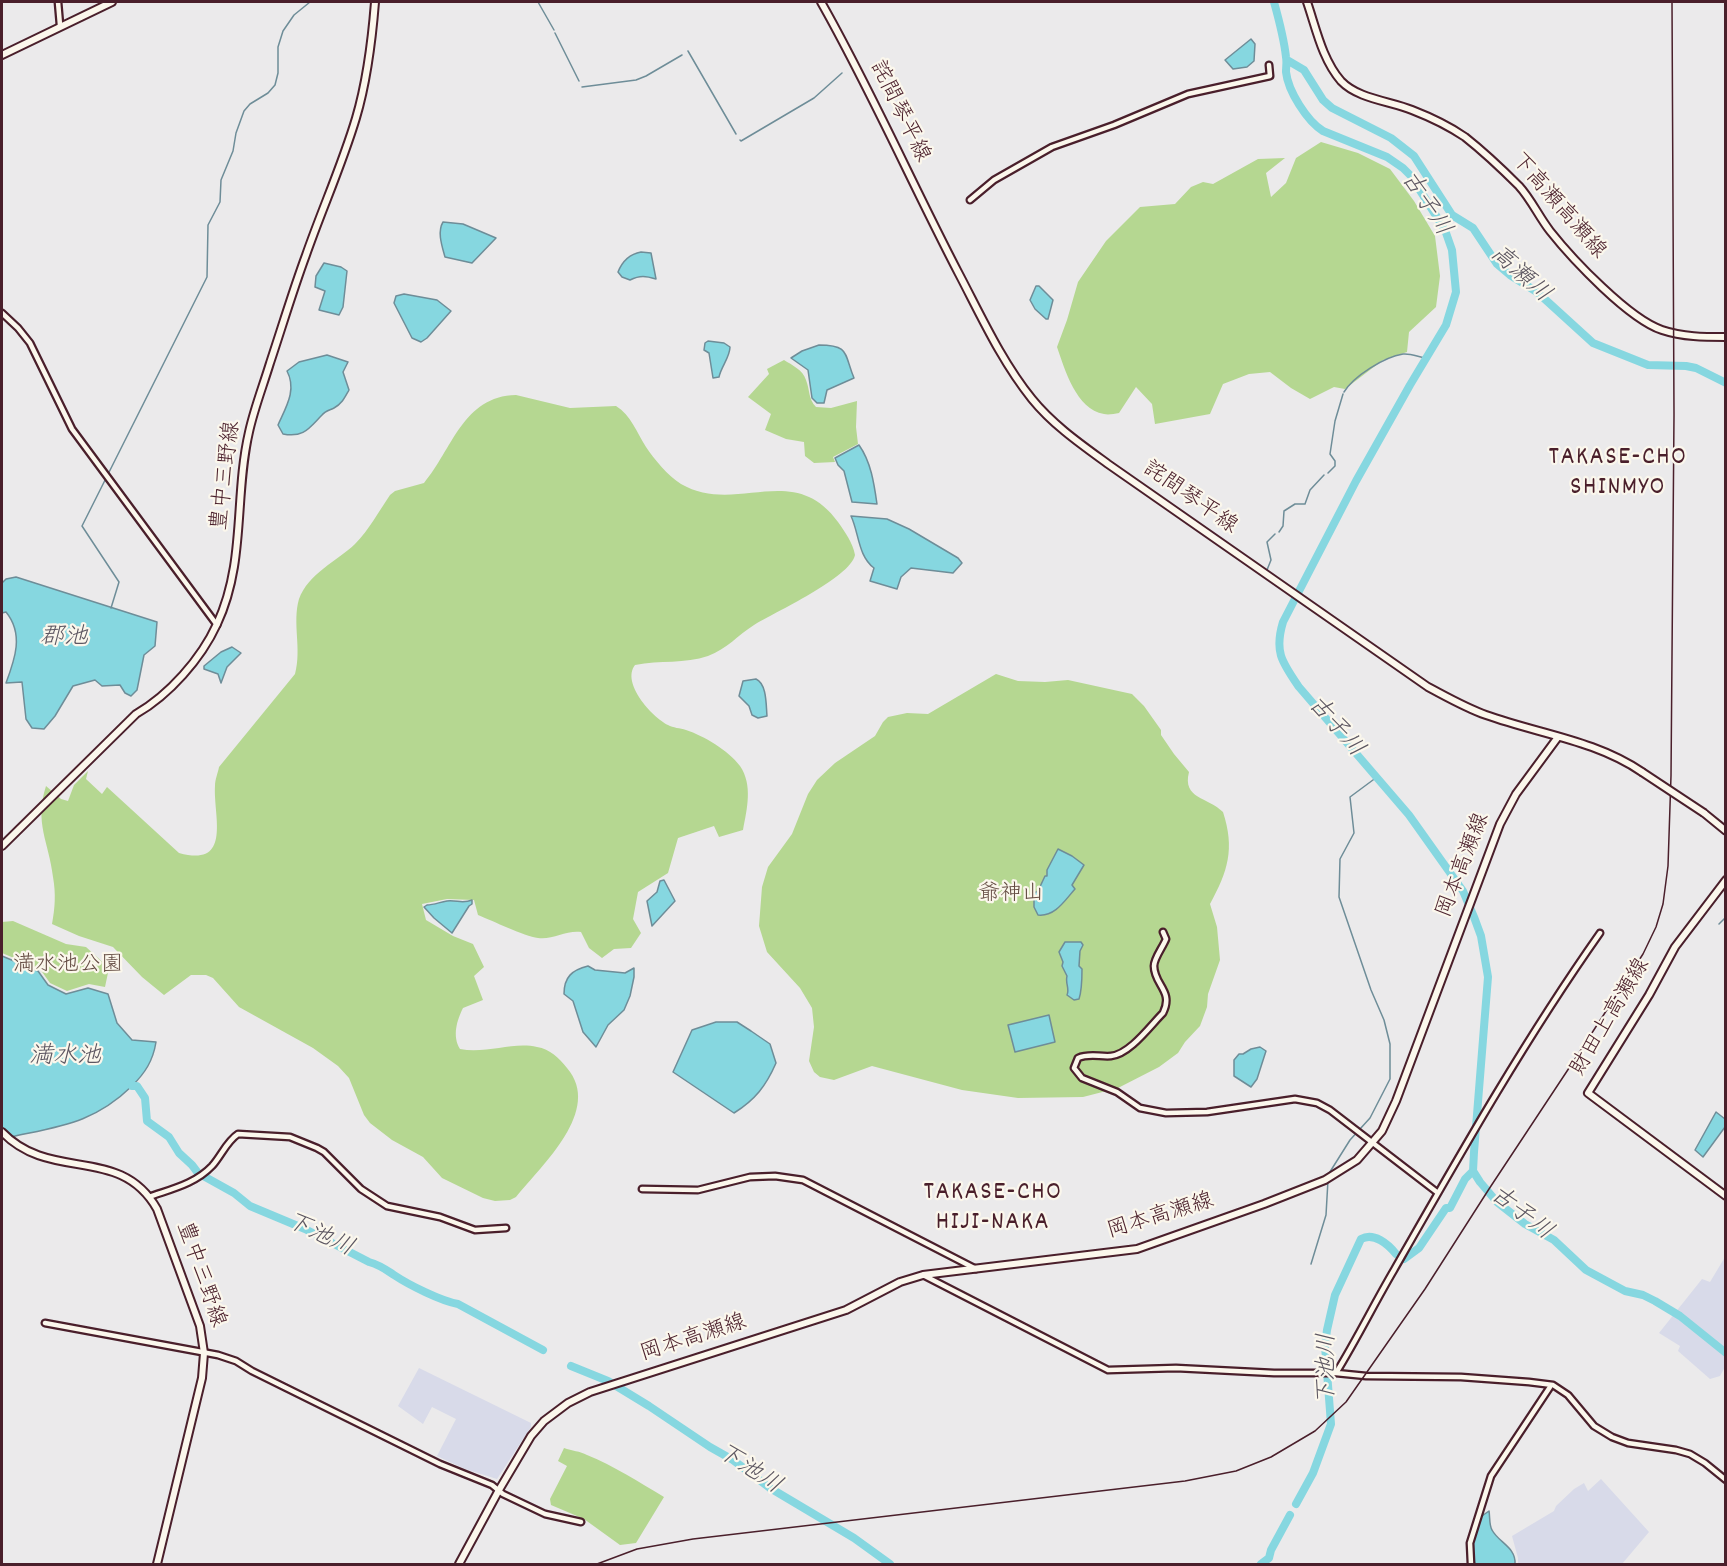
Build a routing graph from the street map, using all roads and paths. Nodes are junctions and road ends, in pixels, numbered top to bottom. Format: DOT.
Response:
graph roads {
  1 [pos="58,2"];
  2 [pos="112,2"];
  3 [pos="375,2"];
  4 [pos="821,2"];
  5 [pos="1307,2"];
  6 [pos="60,25"];
  7 [pos="2,55"];
  8 [pos="1269,64"];
  9 [pos="970,200"];
  10 [pos="2,313"];
  11 [pos="1725,337"];
  12 [pos="217,625"];
  13 [pos="1558,737"];
  14 [pos="1725,831"];
  15 [pos="2,846"];
  16 [pos="1725,880"];
  17 [pos="1163,932"];
  18 [pos="1600,933"];
  19 [pos="2,1132"];
  20 [pos="1372,1143"];
  21 [pos="642,1189"];
  22 [pos="1438,1193"];
  23 [pos="1725,1196"];
  24 [pos="149,1197"];
  25 [pos="506,1228"];
  26 [pos="976,1269"];
  27 [pos="923,1275"];
  28 [pos="45,1323"];
  29 [pos="204,1353"];
  30 [pos="1336,1373"];
  31 [pos="1550,1388"];
  32 [pos="1725,1480"];
  33 [pos="499,1490"];
  34 [pos="581,1522"];
  35 [pos="157,1564"];
  36 [pos="459,1564"];
  37 [pos="1471,1564"];
  1 -- 6 [label="street"];
  2 -- 6 [label="main road"];
  3 -- 12 [label="main road, 豊中三野線"];
  4 -- 13 [label="main road, 詫間琴平線"];
  5 -- 11 [label="main road, 下高瀬高瀬線"];
  6 -- 7 [label="main road"];
  8 -- 9 [label="street"];
  10 -- 12 [label="street"];
  12 -- 15 [label="main road, 豊中三野線"];
  13 -- 14 [label="main road, 詫間琴平線, bridge"];
  13 -- 20 [label="main road, 岡本高瀬線"];
  16 -- 23 [label="main road, 財田上高瀬線"];
  17 -- 20 [label="street"];
  18 -- 22 [label="street"];
  19 -- 24 [label="main road, 豊中三野線"];
  20 -- 22 [label="street"];
  20 -- 26 [label="main road, 岡本高瀬線"];
  21 -- 26 [label="street"];
  22 -- 30 [label="street"];
  24 -- 25 [label="street"];
  24 -- 29 [label="main road, 豊中三野線"];
  26 -- 27 [label="main road, 岡本高瀬線"];
  27 -- 30 [label="street"];
  27 -- 33 [label="main road, 岡本高瀬線"];
  28 -- 29 [label="street"];
  29 -- 33 [label="street"];
  29 -- 35 [label="main road, 豊中三野線"];
  30 -- 32 [label="street"];
  31 -- 37 [label="street"];
  33 -- 34 [label="street"];
  33 -- 36 [label="main road, 岡本高瀬線"];
}
